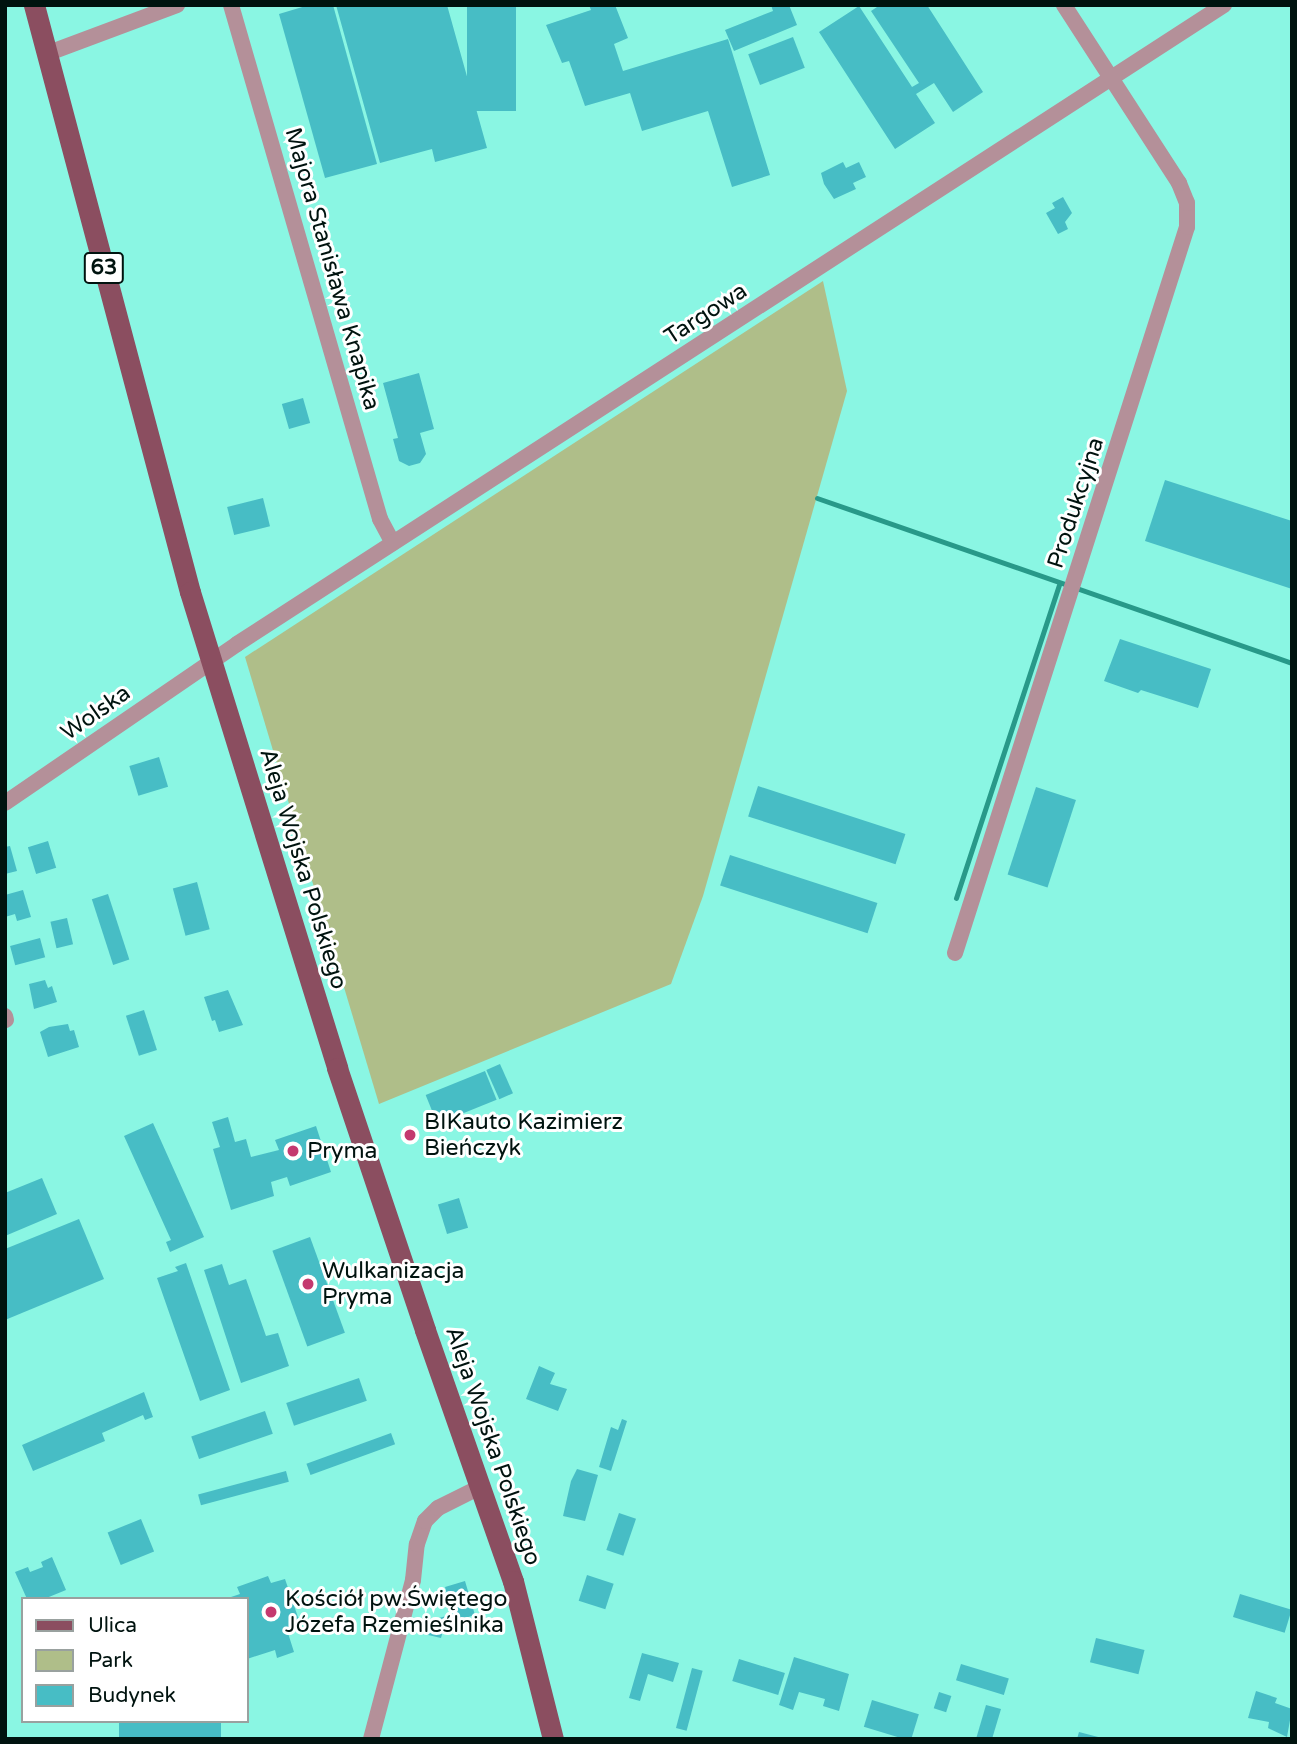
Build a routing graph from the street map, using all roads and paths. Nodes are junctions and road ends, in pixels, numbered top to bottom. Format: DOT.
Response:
graph roads {
  1 [pos="34,5"];
  2 [pos="177,5"];
  3 [pos="231,5"];
  4 [pos="1064,5"];
  5 [pos="1224,5"];
  6 [pos="47,54"];
  7 [pos="1111,79"];
  8 [pos="394,543"];
  9 [pos="212,661"];
  10 [pos="5,803"];
  11 [pos="955,953"];
  12 [pos="482,1486"];
  13 [pos="371,1739"];
  14 [pos="553,1739"];
  1 -- 6 [label="main road, Aleja Wojska Polskiego / 63"];
  2 -- 6 [label="street"];
  3 -- 8 [label="street, Majora Stanisława Knapika"];
  4 -- 7 [label="street, Produkcyjna"];
  5 -- 7 [label="street, Targowa"];
  6 -- 9 [label="main road, Aleja Wojska Polskiego / 63"];
  7 -- 8 [label="street, Targowa"];
  7 -- 11 [label="street, Produkcyjna"];
  8 -- 9 [label="street, Targowa"];
  9 -- 10 [label="street, Wolska"];
  9 -- 12 [label="main road, Aleja Wojska Polskiego / 63"];
  12 -- 13 [label="street"];
  12 -- 14 [label="main road, Aleja Wojska Polskiego / 63"];
}
